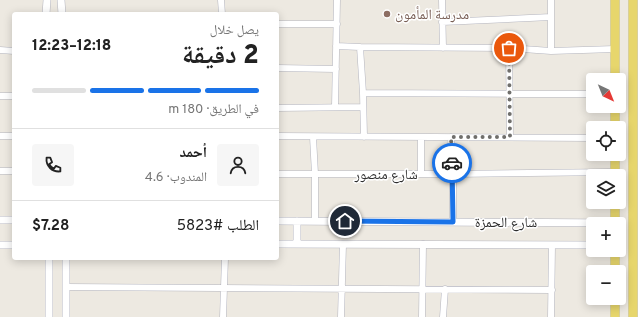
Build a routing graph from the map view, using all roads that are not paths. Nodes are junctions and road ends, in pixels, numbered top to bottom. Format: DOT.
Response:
graph roads {
  1 [pos="47,0"];
  2 [pos="61,0"];
  3 [pos="221,0"];
  4 [pos="337,0"];
  5 [pos="442,0"];
  6 [pos="551,0"];
  7 [pos="614,0"];
  8 [pos="633,0"];
  9 [pos="46,12"];
  10 [pos="62,12"];
  11 [pos="222,12"];
  12 [pos="551,17"];
  13 [pos="442,22"];
  14 [pos="635,23"];
  15 [pos="279,24"];
  16 [pos="337,24"];
  17 [pos="336,46"];
  18 [pos="360,47"];
  19 [pos="443,48"];
  20 [pos="509,48"];
  21 [pos="615,49"];
  22 [pos="0,50"];
  23 [pos="12,51"];
  24 [pos="551,51"];
  25 [pos="635,60"];
  26 [pos="279,68"];
  27 [pos="336,69"];
  28 [pos="615,73"];
  29 [pos="363,93"];
  30 [pos="510,93"];
  31 [pos="586,94"];
  32 [pos="0,96"];
  33 [pos="12,96"];
  34 [pos="335,107"];
  35 [pos="279,108"];
  36 [pos="363,108"];
  37 [pos="635,120"];
  38 [pos="0,136"];
  39 [pos="12,136"];
  40 [pos="279,136"];
  41 [pos="313,136"];
  42 [pos="364,137"];
  43 [pos="421,137"];
  44 [pos="451,137"];
  45 [pos="510,137"];
  46 [pos="586,138"];
  47 [pos="635,165"];
  48 [pos="12,171"];
  49 [pos="0,172"];
  50 [pos="279,174"];
  51 [pos="315,174"];
  52 [pos="421,174"];
  53 [pos="452,174"];
  54 [pos="586,174"];
  55 [pos="0,220"];
  56 [pos="12,220"];
  57 [pos="279,221"];
  58 [pos="297,221"];
  59 [pos="315,221"];
  60 [pos="453,222"];
  61 [pos="586,223"];
  62 [pos="635,230"];
  63 [pos="279,244"];
  64 [pos="297,244"];
  65 [pos="342,244"];
  66 [pos="423,244"];
  67 [pos="0,245"];
  68 [pos="12,245"];
  69 [pos="552,245"];
  70 [pos="586,245"];
  71 [pos="49,260"];
  72 [pos="66,260"];
  73 [pos="225,260"];
  74 [pos="636,278"];
  75 [pos="66,287"];
  76 [pos="224,288"];
  77 [pos="341,288"];
  78 [pos="422,289"];
  79 [pos="445,289"];
  80 [pos="552,290"];
  81 [pos="615,305"];
  82 [pos="635,315"];
  83 [pos="49,317"];
  84 [pos="66,317"];
  85 [pos="223,317"];
  86 [pos="341,317"];
  87 [pos="422,317"];
  88 [pos="443,317"];
  89 [pos="551,317"];
  90 [pos="615,317"];
  1 -- 9 [label="street"];
  2 -- 10 [label="street"];
  3 -- 11 [label="street"];
  4 -- 16 [label="street"];
  5 -- 13 [label="street"];
  6 -- 12 [label="street"];
  7 -- 21 [label="main road"];
  8 -- 14 [label="main road"];
  12 -- 13 [label="street"];
  12 -- 24 [label="street"];
  13 -- 19 [label="street"];
  14 -- 25 [label="main road"];
  15 -- 16 [label="street"];
  16 -- 17 [label="street"];
  17 -- 18 [label="street"];
  17 -- 27 [label="street"];
  18 -- 19 [label="street"];
  18 -- 29 [label="street"];
  19 -- 20 [label="street"];
  20 -- 24 [label="street"];
  20 -- 30 [label="street"];
  21 -- 24 [label="street"];
  21 -- 28 [label="main road"];
  22 -- 23 [label="street"];
  25 -- 37 [label="main road"];
  26 -- 27 [label="street"];
  27 -- 34 [label="street"];
  29 -- 30 [label="street"];
  29 -- 36 [label="street"];
  30 -- 31 [label="street"];
  30 -- 45 [label="street"];
  32 -- 33 [label="street"];
  34 -- 35 [label="street"];
  34 -- 36 [label="street"];
  36 -- 42 [label="street"];
  37 -- 47 [label="main road"];
  38 -- 39 [label="street"];
  40 -- 41 [label="street"];
  41 -- 42 [label="street"];
  41 -- 51 [label="street"];
  42 -- 43 [label="street"];
  43 -- 44 [label="street"];
  43 -- 52 [label="street"];
  44 -- 45 [label="street"];
  44 -- 53 [label="street"];
  45 -- 46 [label="street"];
  47 -- 62 [label="main road"];
  48 -- 49 [label="street"];
  50 -- 51 [label="street, شارع منصور"];
  51 -- 52 [label="street, شارع منصور"];
  51 -- 59 [label="street"];
  52 -- 53 [label="street, شارع منصور"];
  53 -- 54 [label="street, شارع منصور"];
  53 -- 60 [label="street"];
  55 -- 56 [label="street"];
  57 -- 58 [label="street, شارع الحمزة"];
  58 -- 59 [label="street, شارع الحمزة"];
  58 -- 64 [label="street"];
  59 -- 60 [label="street, شارع الحمزة"];
  60 -- 61 [label="street, شارع الحمزة"];
  62 -- 74 [label="main road"];
  63 -- 64 [label="street, شارع الحمزة"];
  64 -- 65 [label="street, شارع الحمزة"];
  65 -- 66 [label="street, شارع الحمزة"];
  65 -- 77 [label="street"];
  66 -- 69 [label="street, شارع الحمزة"];
  66 -- 78 [label="street"];
  67 -- 68 [label="street"];
  69 -- 70 [label="street, شارع الحمزة"];
  69 -- 80 [label="street"];
  71 -- 83 [label="street"];
  72 -- 75 [label="street"];
  73 -- 76 [label="street"];
  74 -- 82 [label="main road"];
  75 -- 76 [label="street"];
  75 -- 84 [label="street"];
  76 -- 77 [label="street"];
  76 -- 85 [label="street"];
  77 -- 78 [label="street"];
  77 -- 86 [label="street"];
  78 -- 79 [label="street"];
  78 -- 87 [label="street"];
  79 -- 80 [label="street"];
  79 -- 88 [label="street"];
  80 -- 89 [label="street"];
  81 -- 90 [label="main road"];
}
